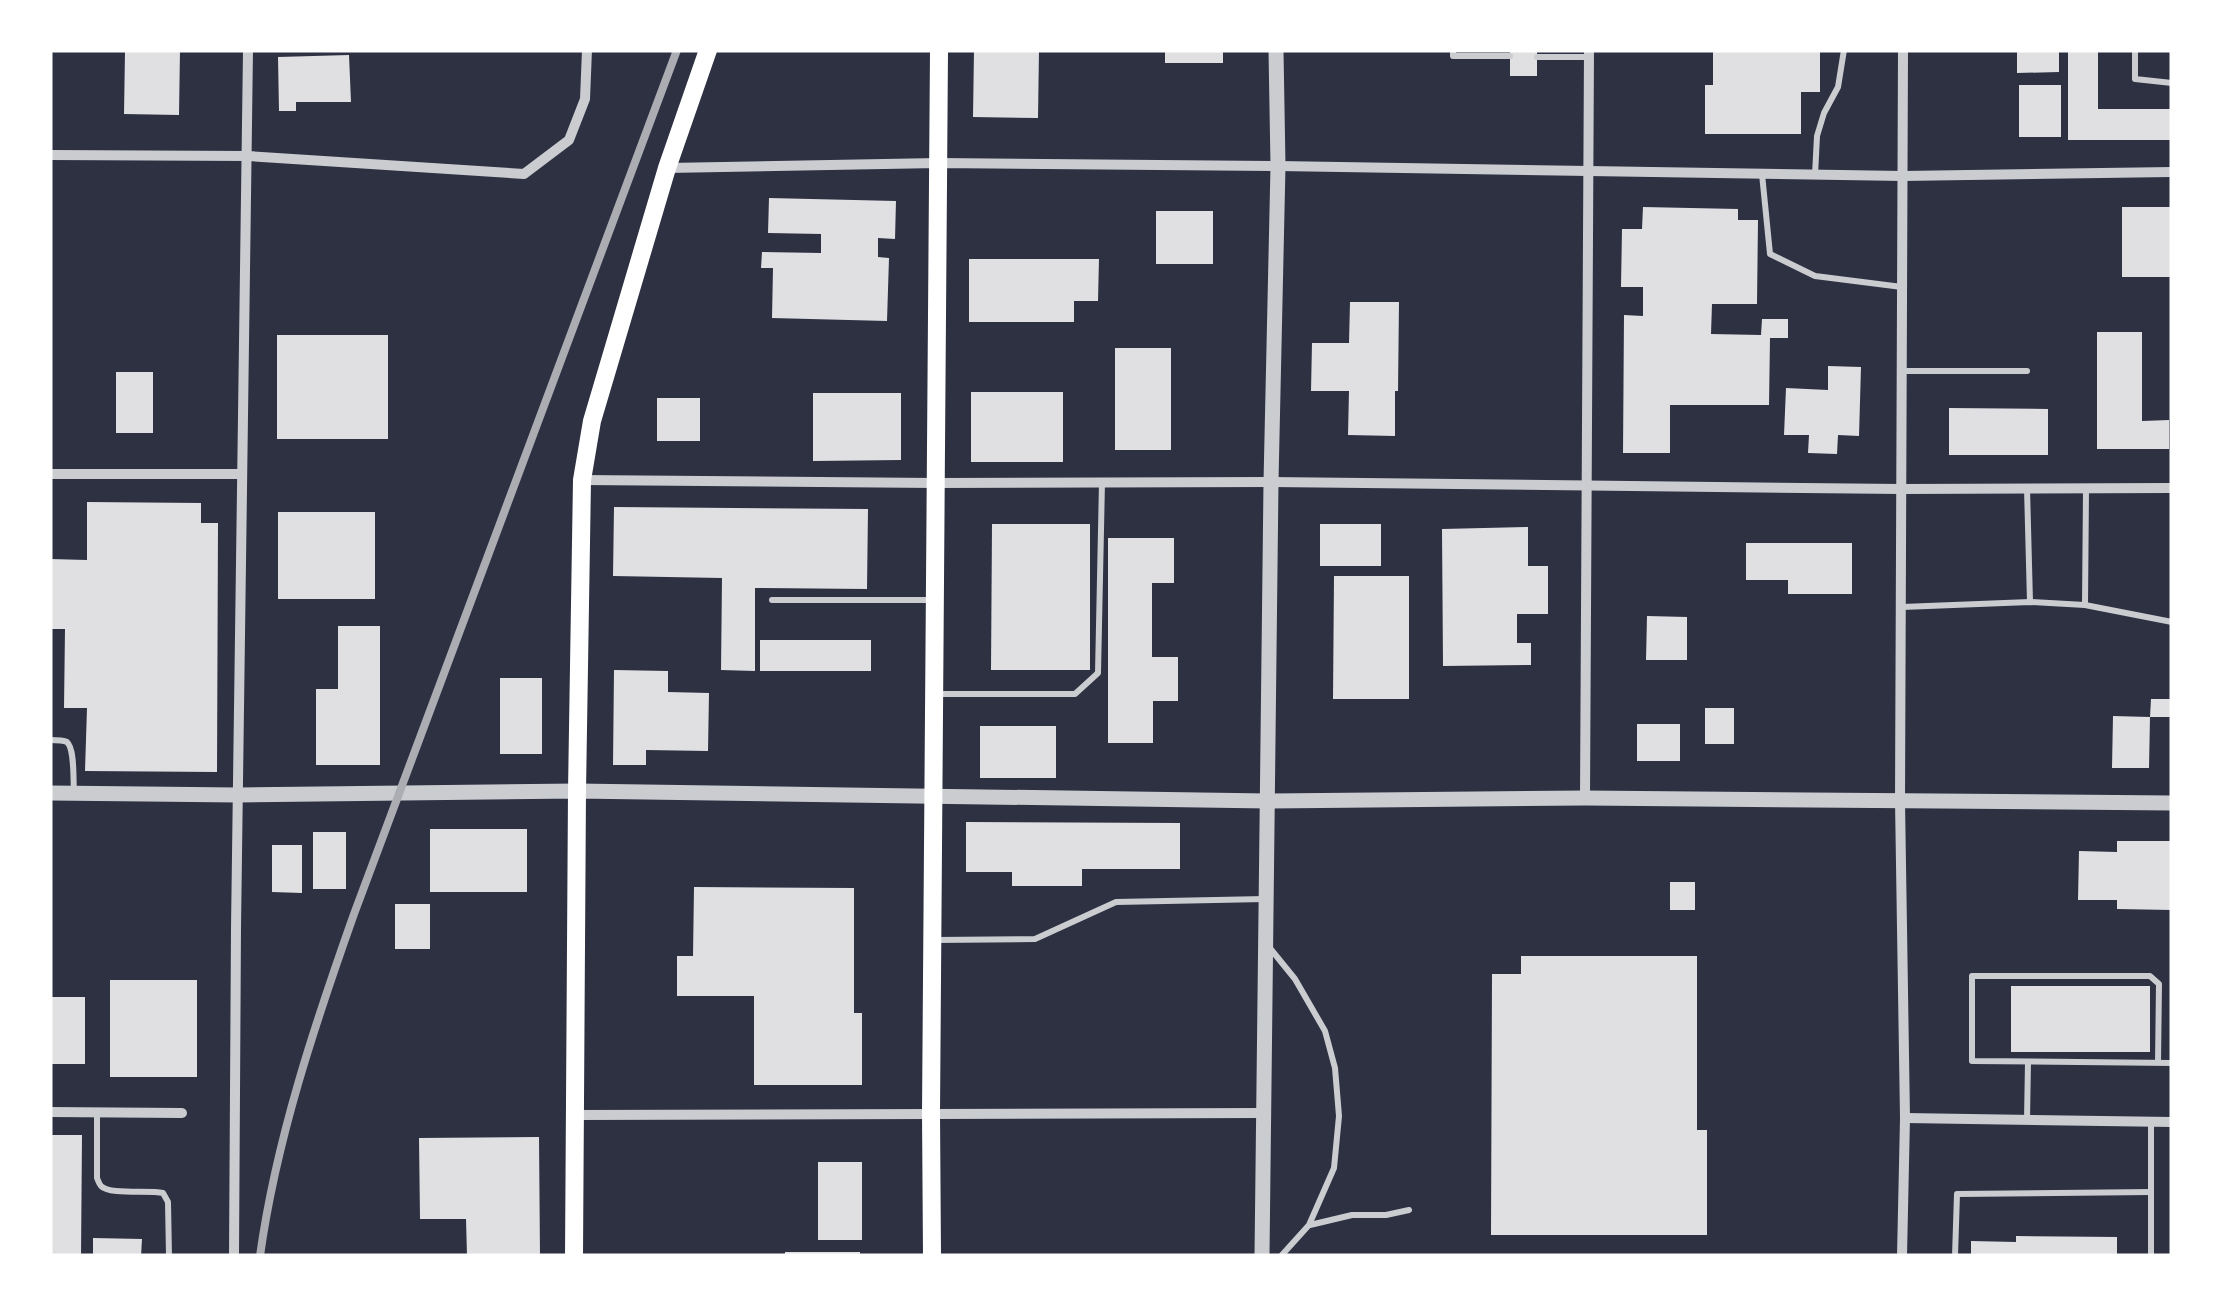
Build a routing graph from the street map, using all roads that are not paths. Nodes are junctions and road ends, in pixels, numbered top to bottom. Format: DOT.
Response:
graph roads {
  1 [pos="248,50"];
  2 [pos="588,50"];
  3 [pos="708,50"];
  4 [pos="938,50"];
  5 [pos="1276,50"];
  6 [pos="1452,50"];
  7 [pos="1844,50"];
  8 [pos="1903,50"];
  9 [pos="2135,50"];
  10 [pos="1589,54"];
  11 [pos="1510,56"];
  12 [pos="1537,57"];
  13 [pos="2172,82"];
  14 [pos="50,154"];
  15 [pos="248,156"];
  16 [pos="938,164"];
  17 [pos="1278,166"];
  18 [pos="667,168"];
  19 [pos="1588,172"];
  20 [pos="2172,172"];
  21 [pos="1762,174"];
  22 [pos="1816,175"];
  23 [pos="1902,176"];
  24 [pos="1902,286"];
  25 [pos="1902,370"];
  26 [pos="2027,371"];
  27 [pos="50,474"];
  28 [pos="242,474"];
  29 [pos="582,480"];
  30 [pos="1102,482"];
  31 [pos="1271,482"];
  32 [pos="934,483"];
  33 [pos="1587,487"];
  34 [pos="2027,488"];
  35 [pos="2086,488"];
  36 [pos="2172,488"];
  37 [pos="1901,490"];
  38 [pos="772,600"];
  39 [pos="934,600"];
  40 [pos="2030,602"];
  41 [pos="2086,605"];
  42 [pos="1901,608"];
  43 [pos="2172,622"];
  44 [pos="934,694"];
  45 [pos="50,740"];
  46 [pos="577,791"];
  47 [pos="50,793"];
  48 [pos="74,793"];
  49 [pos="238,795"];
  50 [pos="934,796"];
  51 [pos="1586,798"];
  52 [pos="1268,801"];
  53 [pos="1900,801"];
  54 [pos="2172,804"];
  55 [pos="1266,898"];
  56 [pos="932,940"];
  57 [pos="1266,942"];
  58 [pos="2028,1062"];
  59 [pos="2158,1063"];
  60 [pos="2172,1063"];
  61 [pos="50,1112"];
  62 [pos="96,1112"];
  63 [pos="182,1113"];
  64 [pos="931,1113"];
  65 [pos="1263,1113"];
  66 [pos="576,1115"];
  67 [pos="1905,1118"];
  68 [pos="2028,1120"];
  69 [pos="2151,1122"];
  70 [pos="2172,1122"];
  71 [pos="2151,1192"];
  72 [pos="1409,1210"];
  73 [pos="1308,1225"];
  74 [pos="169,1256"];
  75 [pos="234,1256"];
  76 [pos="574,1256"];
  77 [pos="932,1256"];
  78 [pos="1262,1256"];
  79 [pos="1281,1256"];
  80 [pos="1902,1256"];
  81 [pos="1955,1256"];
  82 [pos="2151,1256"];
  1 -- 15 [label="street"];
  2 -- 15 [label="street"];
  3 -- 18 [label="main road"];
  4 -- 16 [label="main road"];
  5 -- 17 [label="street"];
  6 -- 11 [label="lane"];
  7 -- 22 [label="lane"];
  8 -- 23 [label="street"];
  9 -- 13 [label="lane"];
  10 -- 12 [label="lane"];
  10 -- 19 [label="street"];
  14 -- 15 [label="street"];
  15 -- 28 [label="street"];
  16 -- 17 [label="street"];
  16 -- 18 [label="street"];
  16 -- 32 [label="main road"];
  17 -- 19 [label="street"];
  17 -- 31 [label="street"];
  18 -- 29 [label="main road"];
  19 -- 21 [label="street"];
  19 -- 33 [label="street"];
  20 -- 23 [label="street"];
  21 -- 22 [label="street"];
  21 -- 24 [label="lane"];
  22 -- 23 [label="street"];
  23 -- 24 [label="street"];
  24 -- 25 [label="street"];
  25 -- 26 [label="lane"];
  25 -- 37 [label="street"];
  27 -- 28 [label="street"];
  28 -- 49 [label="street"];
  29 -- 32 [label="street"];
  29 -- 46 [label="main road"];
  30 -- 31 [label="street"];
  30 -- 32 [label="street"];
  30 -- 44 [label="lane"];
  31 -- 33 [label="street"];
  31 -- 52 [label="street"];
  32 -- 39 [label="main road"];
  33 -- 37 [label="street"];
  33 -- 51 [label="street"];
  34 -- 35 [label="street"];
  34 -- 37 [label="street"];
  34 -- 40 [label="lane"];
  35 -- 36 [label="street"];
  35 -- 41 [label="lane"];
  37 -- 42 [label="street"];
  38 -- 39 [label="lane"];
  39 -- 44 [label="main road"];
  40 -- 41 [label="lane"];
  40 -- 42 [label="lane"];
  41 -- 43 [label="lane"];
  42 -- 53 [label="street"];
  44 -- 50 [label="main road"];
  45 -- 48 [label="lane"];
  46 -- 49 [label="street"];
  46 -- 50 [label="street"];
  46 -- 66 [label="main road"];
  47 -- 48 [label="street"];
  48 -- 49 [label="street"];
  49 -- 75 [label="street"];
  50 -- 52 [label="street"];
  50 -- 56 [label="main road"];
  51 -- 52 [label="street"];
  51 -- 53 [label="street"];
  52 -- 55 [label="street"];
  53 -- 54 [label="street"];
  53 -- 67 [label="street"];
  55 -- 56 [label="lane"];
  55 -- 57 [label="street"];
  56 -- 64 [label="main road"];
  57 -- 65 [label="street"];
  57 -- 73 [label="lane"];
  58 -- 59 [label="lane"];
  58 -- 59 [label="lane"];
  58 -- 68 [label="lane"];
  59 -- 60 [label="lane"];
  61 -- 62 [label="street"];
  62 -- 63 [label="street"];
  62 -- 74 [label="lane"];
  64 -- 65 [label="street"];
  64 -- 66 [label="street"];
  64 -- 77 [label="main road"];
  65 -- 78 [label="street"];
  66 -- 76 [label="main road"];
  67 -- 68 [label="street"];
  67 -- 80 [label="street"];
  68 -- 69 [label="street"];
  69 -- 70 [label="street"];
  69 -- 71 [label="lane"];
  71 -- 81 [label="lane"];
  71 -- 82 [label="lane"];
  72 -- 73 [label="lane"];
  73 -- 79 [label="lane"];
}
